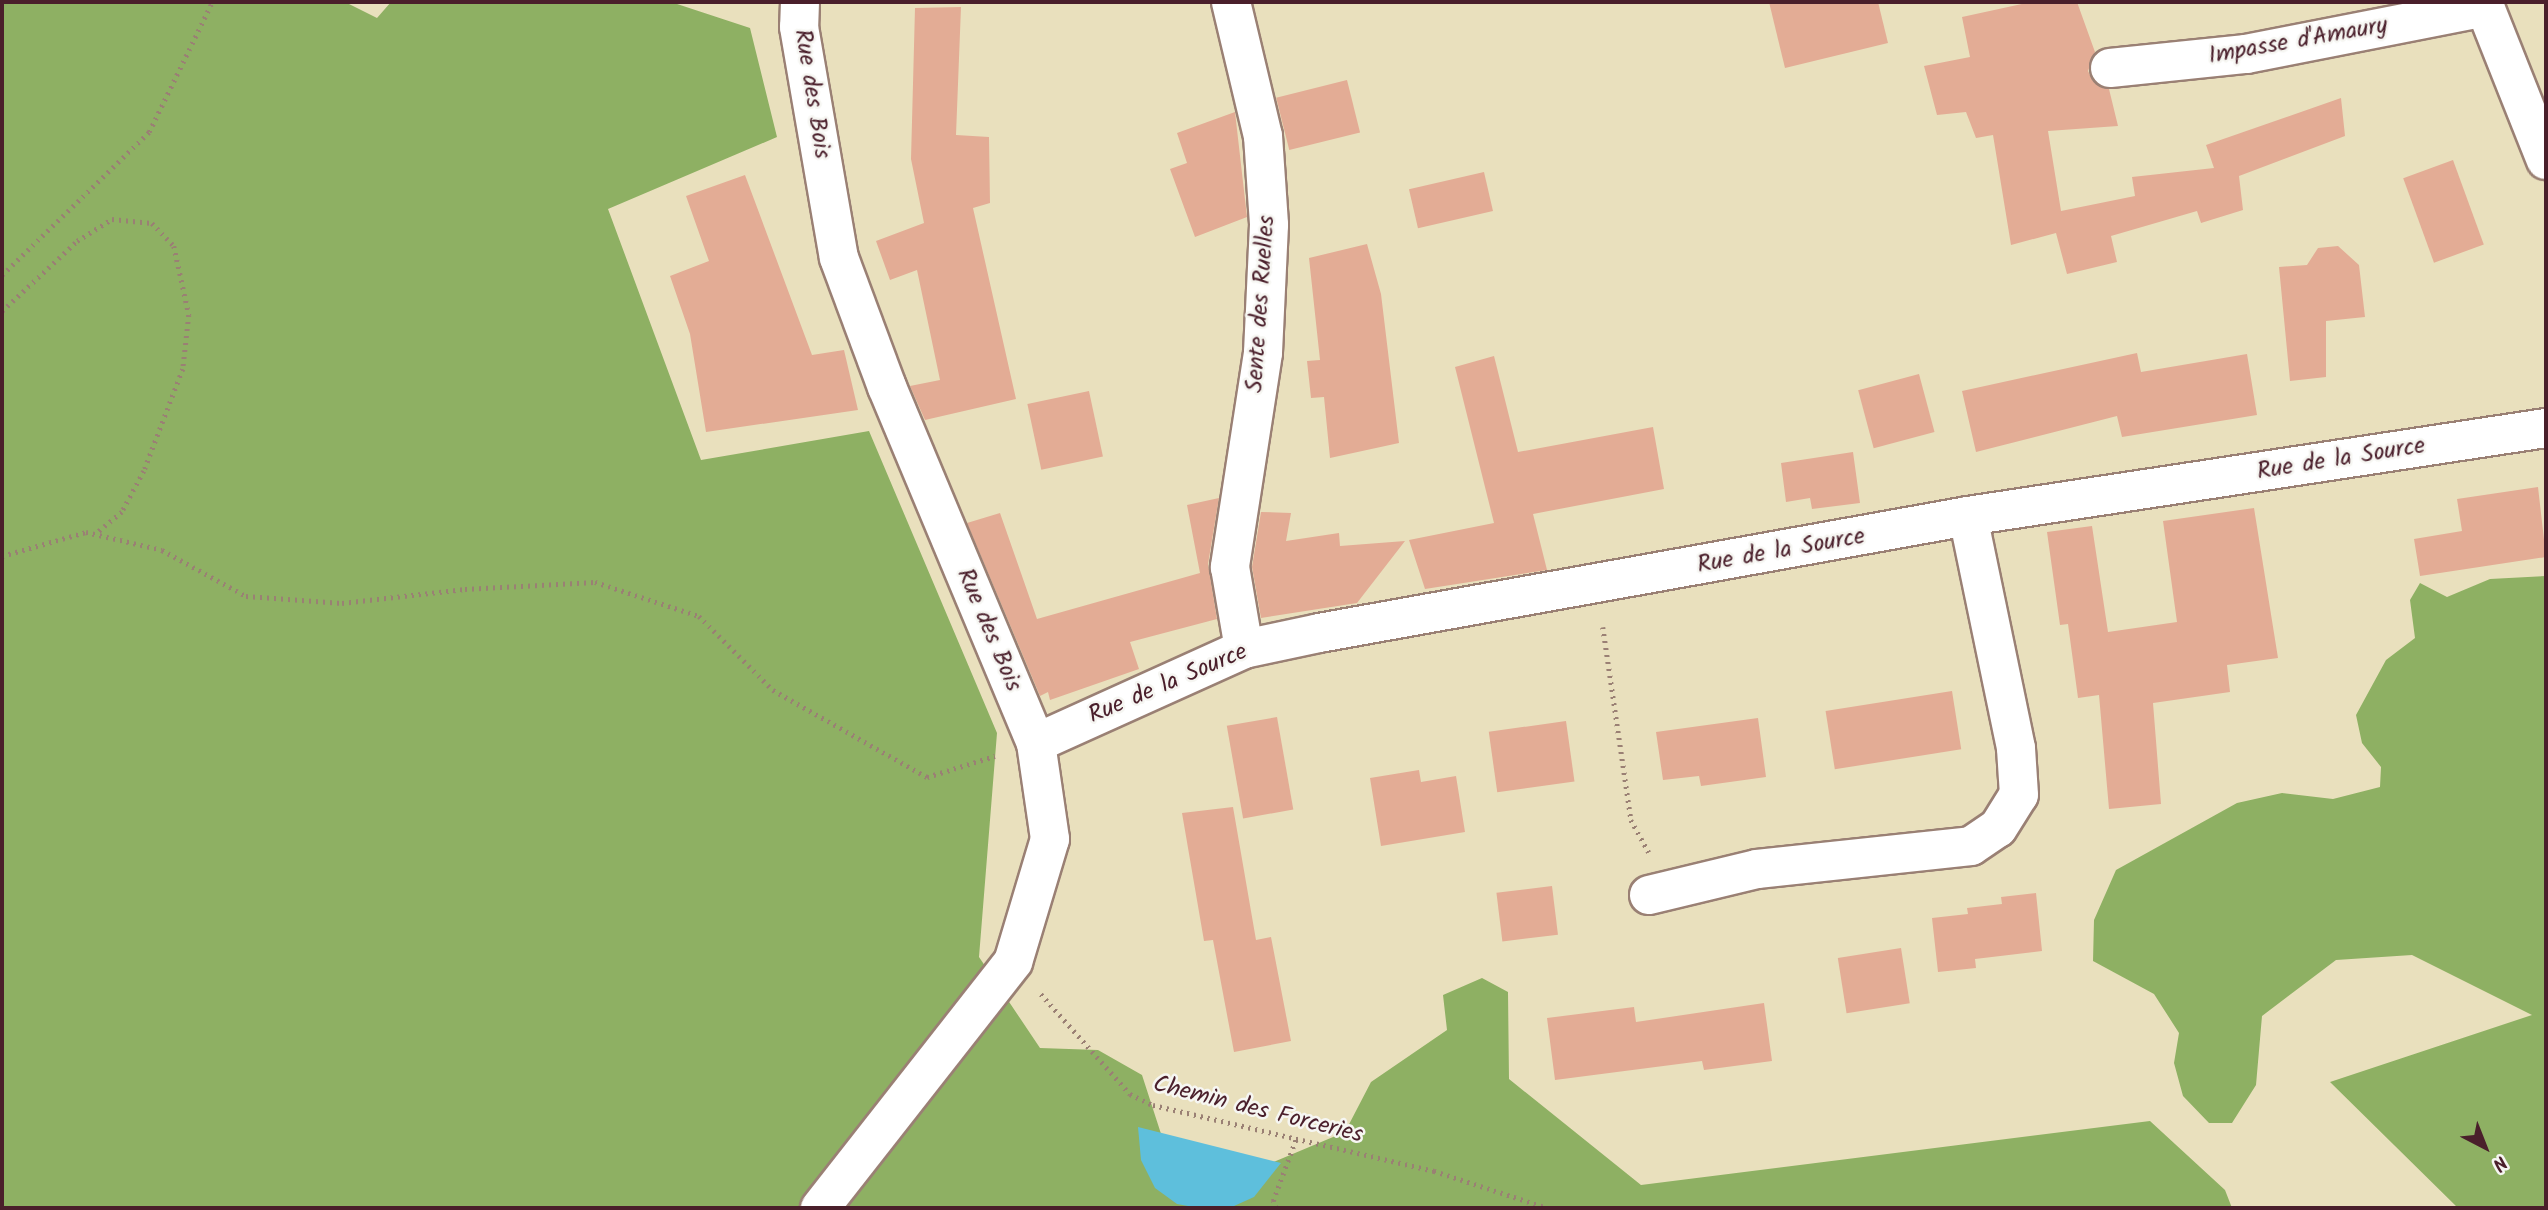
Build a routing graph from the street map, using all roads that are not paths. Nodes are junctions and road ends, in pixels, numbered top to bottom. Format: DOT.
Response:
graph roads {
  1 [pos="800,2"];
  2 [pos="1231,2"];
  3 [pos="2484,5"];
  4 [pos="2110,68"];
  5 [pos="2546,160"];
  6 [pos="2546,428"];
  7 [pos="1968,516"];
  8 [pos="1244,649"];
  9 [pos="1036,743"];
  10 [pos="1660,893"];
  11 [pos="820,1208"];
  1 -- 9 [label="street, Rue des Bois"];
  2 -- 8 [label="street, Sente des Ruelles"];
  3 -- 4 [label="street, Impasse d'Amaury"];
  3 -- 5 [label="street"];
  6 -- 7 [label="street, Rue de la Source"];
  7 -- 8 [label="street, Rue de la Source"];
  7 -- 10 [label="street"];
  8 -- 9 [label="street, Rue de la Source"];
  9 -- 11 [label="street, Rue des Bois"];
}
